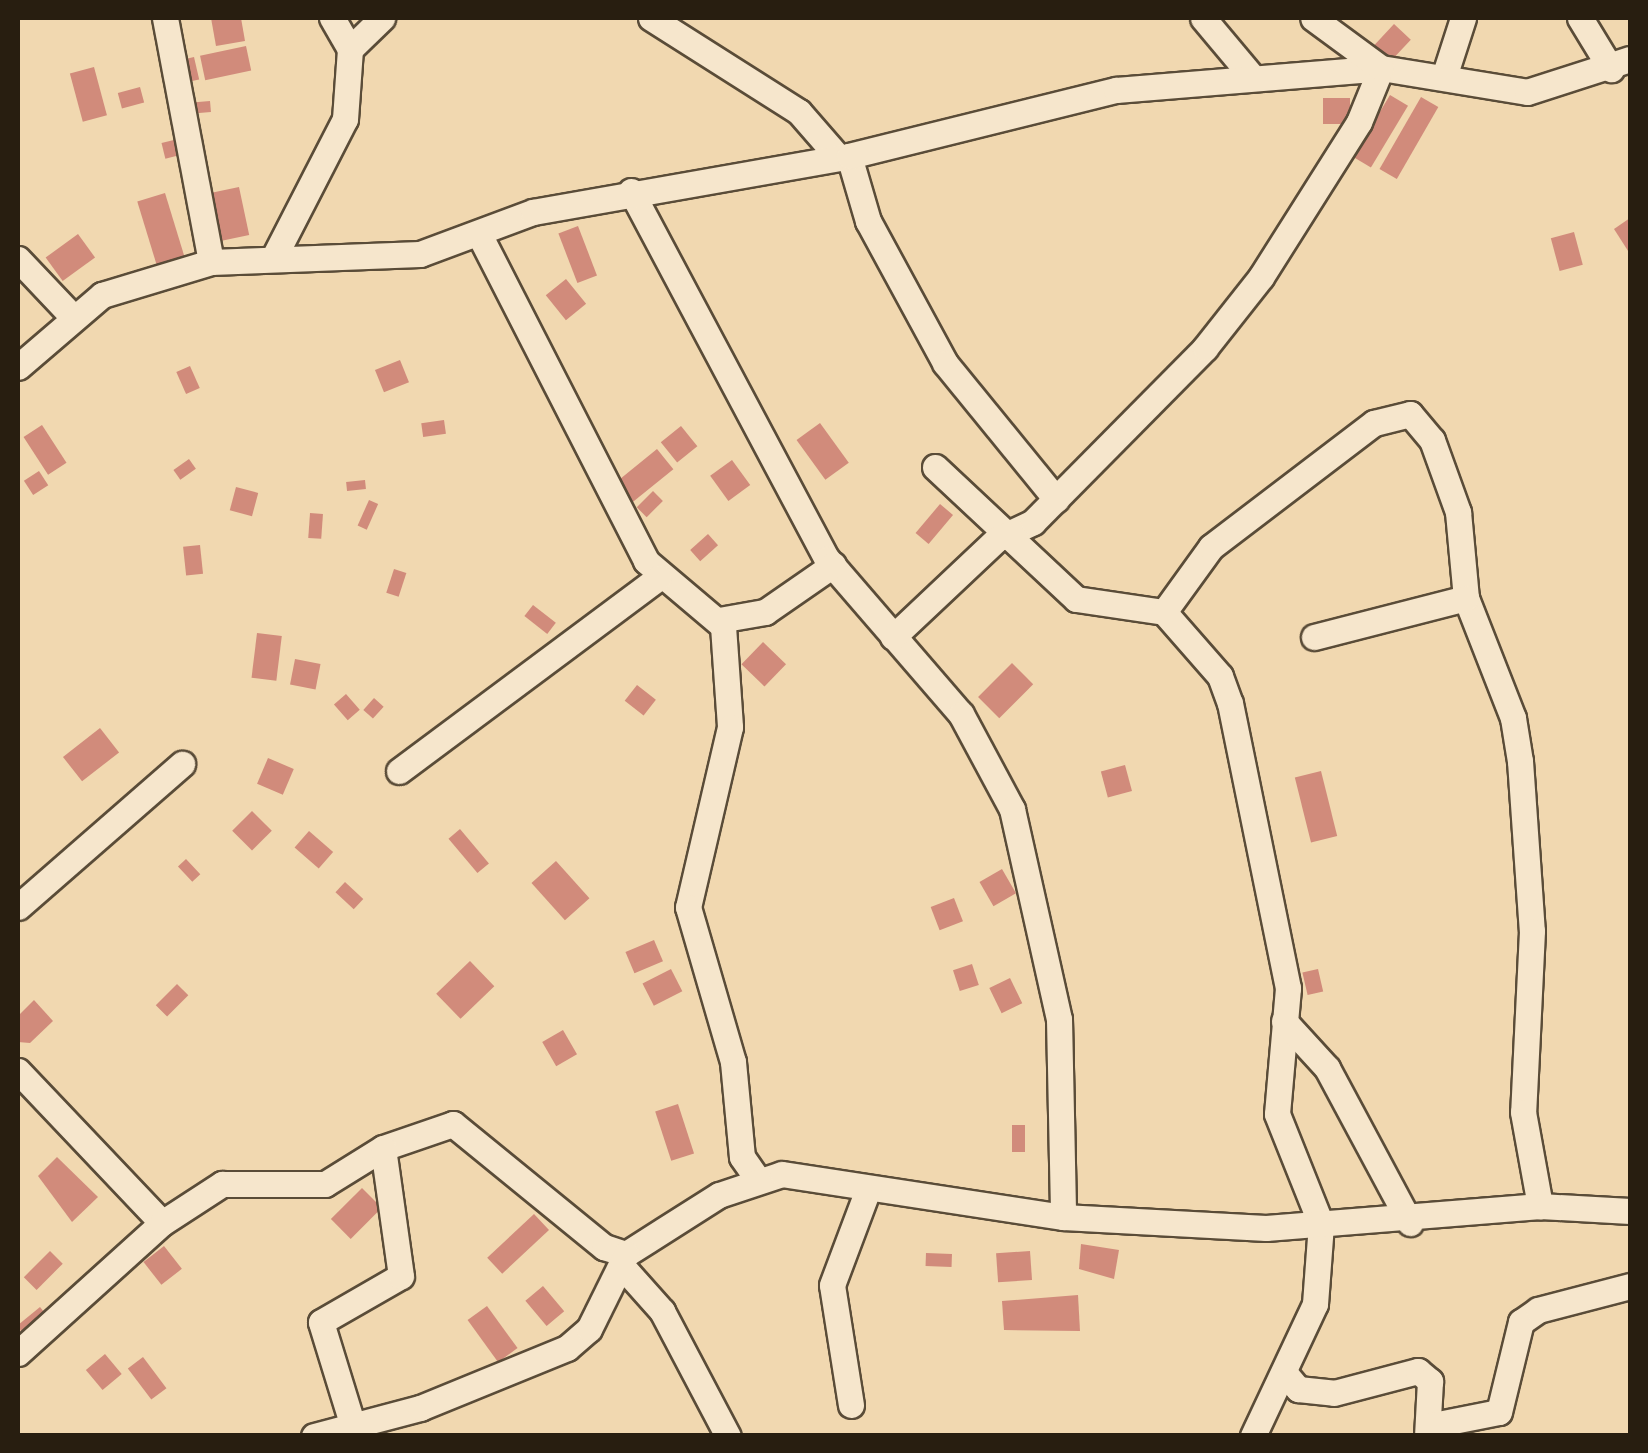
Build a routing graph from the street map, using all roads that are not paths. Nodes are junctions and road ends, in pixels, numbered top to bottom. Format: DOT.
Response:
graph roads {
  1 [pos="166,18"];
  2 [pos="332,18"];
  3 [pos="382,18"];
  4 [pos="650,18"];
  5 [pos="1203,18"];
  6 [pos="1313,18"];
  7 [pos="1462,18"];
  8 [pos="1580,18"];
  9 [pos="350,49"];
  10 [pos="1621,64"];
  11 [pos="1380,68"];
  12 [pos="1249,74"];
  13 [pos="1444,77"];
  14 [pos="844,157"];
  15 [pos="631,191"];
  16 [pos="479,234"];
  17 [pos="18,259"];
  18 [pos="273,260"];
  19 [pos="211,262"];
  20 [pos="72,317"];
  21 [pos="18,367"];
  22 [pos="935,467"];
  23 [pos="1056,499"];
  24 [pos="1009,536"];
  25 [pos="833,565"];
  26 [pos="659,577"];
  27 [pos="1466,598"];
  28 [pos="1164,612"];
  29 [pos="719,620"];
  30 [pos="893,637"];
  31 [pos="1314,637"];
  32 [pos="182,764"];
  33 [pos="399,771"];
  34 [pos="18,908"];
  35 [pos="1284,1021"];
  36 [pos="18,1071"];
  37 [pos="383,1148"];
  38 [pos="756,1177"];
  39 [pos="868,1189"];
  40 [pos="1540,1206"];
  41 [pos="1626,1216"];
  42 [pos="1064,1217"];
  43 [pos="162,1223"];
  44 [pos="1410,1223"];
  45 [pos="1321,1224"];
  46 [pos="624,1259"];
  47 [pos="1630,1286"];
  48 [pos="18,1354"];
  49 [pos="1288,1377"];
  50 [pos="851,1405"];
  51 [pos="1428,1431"];
  52 [pos="356,1432"];
  53 [pos="314,1436"];
  54 [pos="728,1436"];
  55 [pos="1253,1436"];
  1 -- 19 [label="street"];
  2 -- 9 [label="street"];
  3 -- 9 [label="street"];
  4 -- 14 [label="street"];
  5 -- 12 [label="street"];
  6 -- 11 [label="street"];
  7 -- 13 [label="street"];
  8 -- 10 [label="street"];
  9 -- 18 [label="street"];
  10 -- 13 [label="street"];
  11 -- 12 [label="street"];
  11 -- 13 [label="street"];
  11 -- 23 [label="street"];
  12 -- 14 [label="street"];
  14 -- 15 [label="street"];
  14 -- 23 [label="street"];
  15 -- 16 [label="street"];
  15 -- 25 [label="street"];
  16 -- 18 [label="street"];
  16 -- 26 [label="street"];
  17 -- 20 [label="street"];
  18 -- 19 [label="street"];
  19 -- 20 [label="street"];
  20 -- 21 [label="street"];
  22 -- 24 [label="street"];
  23 -- 24 [label="street"];
  24 -- 28 [label="street"];
  24 -- 30 [label="street"];
  25 -- 29 [label="street"];
  25 -- 30 [label="street"];
  26 -- 29 [label="street"];
  26 -- 33 [label="street"];
  27 -- 28 [label="street"];
  27 -- 31 [label="street"];
  27 -- 40 [label="street"];
  28 -- 35 [label="street"];
  29 -- 38 [label="street"];
  30 -- 42 [label="street"];
  32 -- 34 [label="street"];
  35 -- 44 [label="street"];
  35 -- 45 [label="street"];
  36 -- 43 [label="street"];
  37 -- 43 [label="street"];
  37 -- 46 [label="street"];
  37 -- 52 [label="street"];
  38 -- 39 [label="street"];
  38 -- 46 [label="street"];
  39 -- 42 [label="street"];
  39 -- 50 [label="street"];
  40 -- 41 [label="street"];
  40 -- 44 [label="street"];
  42 -- 45 [label="street"];
  43 -- 48 [label="street"];
  44 -- 45 [label="street"];
  45 -- 49 [label="street"];
  46 -- 52 [label="street"];
  46 -- 54 [label="street"];
  47 -- 51 [label="street"];
  49 -- 51 [label="street"];
  49 -- 55 [label="street"];
  52 -- 53 [label="street"];
}
